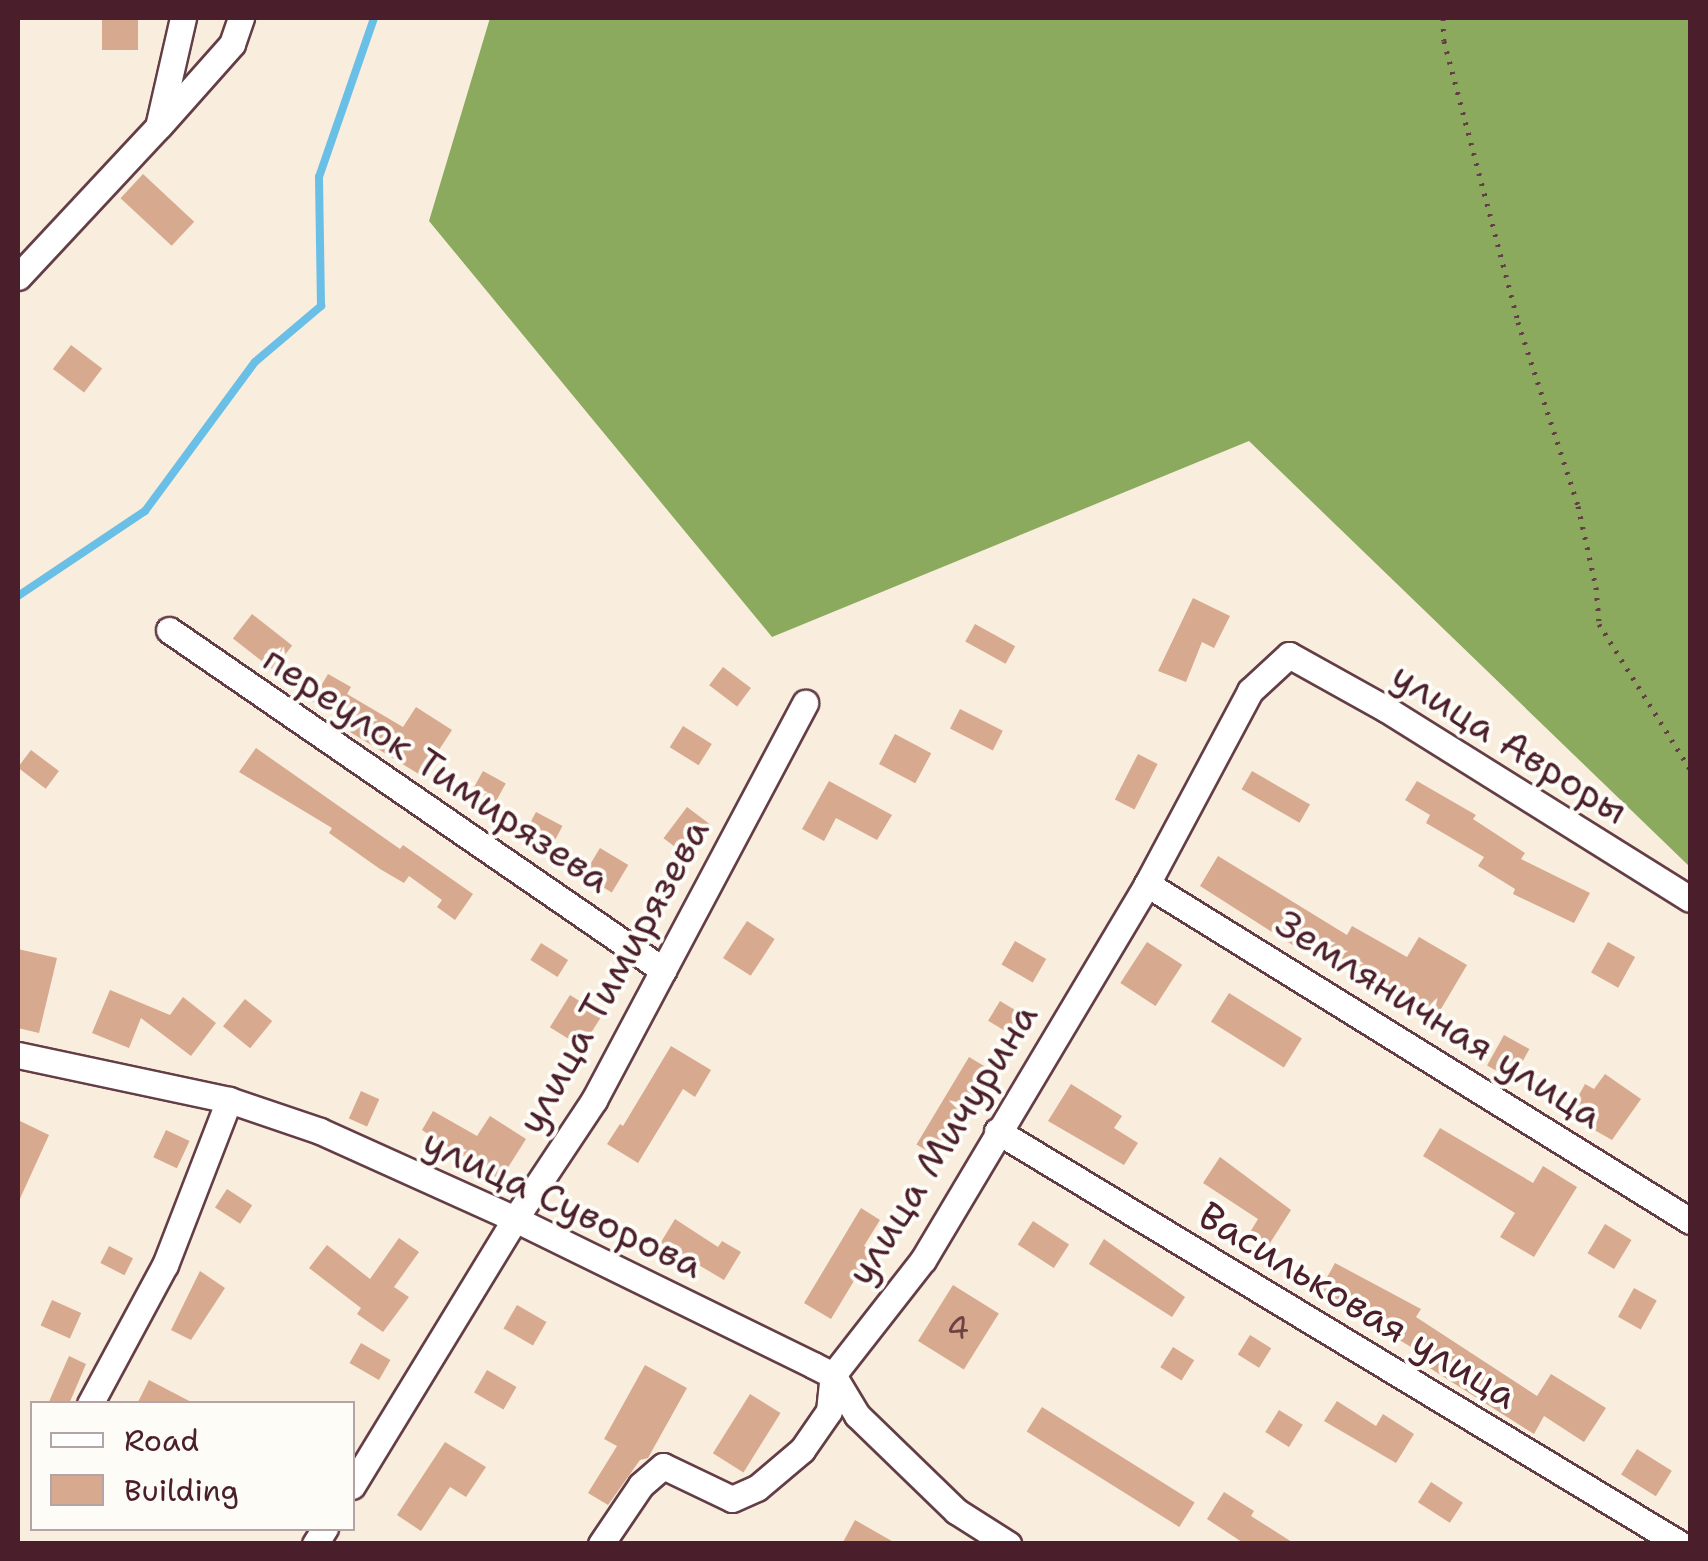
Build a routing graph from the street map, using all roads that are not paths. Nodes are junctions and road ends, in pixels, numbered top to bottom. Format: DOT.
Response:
graph roads {
  1 [pos="183,18"];
  2 [pos="241,18"];
  3 [pos="158,127"];
  4 [pos="18,277"];
  5 [pos="169,630"];
  6 [pos="1289,655"];
  7 [pos="804,703"];
  8 [pos="1146,884"];
  9 [pos="1690,899"];
  10 [pos="663,970"];
  11 [pos="18,1055"];
  12 [pos="228,1100"];
  13 [pos="997,1131"];
  14 [pos="515,1219"];
  15 [pos="1690,1221"];
  16 [pos="833,1375"];
  17 [pos="92,1401"];
  18 [pos="355,1481"];
  19 [pos="601,1544"];
  20 [pos="1008,1544"];
  21 [pos="1680,1544"];
  1 -- 3 [label="street"];
  2 -- 3 [label="street"];
  3 -- 4 [label="street"];
  5 -- 10 [label="street, переулок Тимирязева"];
  6 -- 8 [label="street, улица Мичурина"];
  6 -- 9 [label="street, улица Авроры"];
  7 -- 10 [label="street, улица Тимирязева"];
  8 -- 13 [label="street, улица Мичурина"];
  8 -- 15 [label="street, Земляничная улица"];
  10 -- 14 [label="street, улица Тимирязева"];
  11 -- 12 [label="street, улица Суворова"];
  12 -- 14 [label="street, улица Суворова"];
  12 -- 17 [label="street"];
  13 -- 16 [label="street, улица Мичурина"];
  13 -- 21 [label="street, Васильковая улица"];
  14 -- 16 [label="street, улица Суворова"];
  14 -- 18 [label="street, улица Тимирязева"];
  16 -- 19 [label="street, улица Мичурина"];
  16 -- 20 [label="street"];
}
